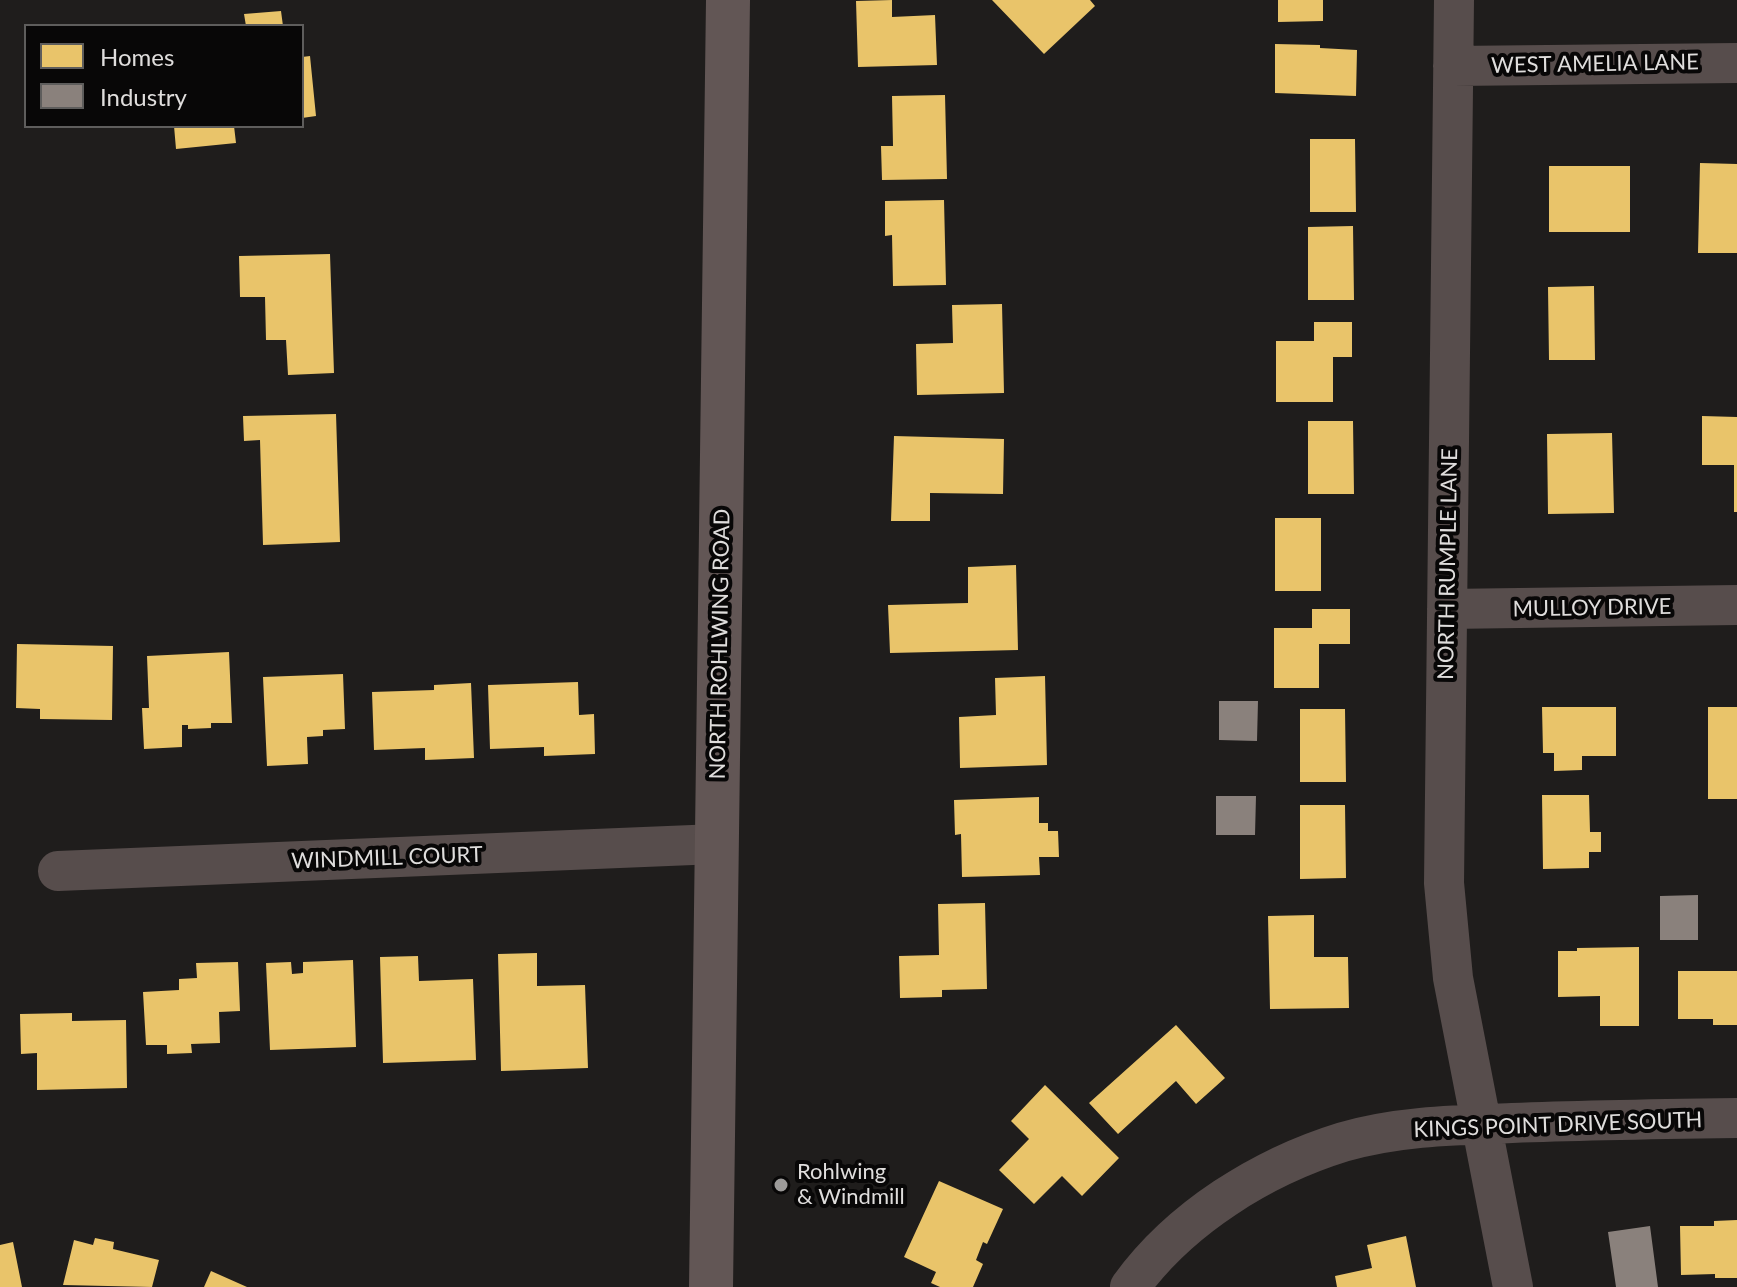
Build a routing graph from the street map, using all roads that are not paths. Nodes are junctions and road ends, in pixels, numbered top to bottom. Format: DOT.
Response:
graph roads {
  1 [pos="728,0"];
  2 [pos="1454,0"];
  3 [pos="1737,63"];
  4 [pos="1453,66"];
  5 [pos="1737,605"];
  6 [pos="1447,609"];
  7 [pos="717,844"];
  8 [pos="58,871"];
  9 [pos="1737,1118"];
  10 [pos="1480,1124"];
  11 [pos="1133,1282"];
  12 [pos="711,1287"];
  13 [pos="1513,1287"];
  1 -- 7 [label="main road, NORTH ROHLWING ROAD"];
  2 -- 4 [label="street, NORTH RUMPLE LANE"];
  3 -- 4 [label="street, WEST AMELIA LANE"];
  4 -- 6 [label="street, NORTH RUMPLE LANE"];
  5 -- 6 [label="street, MULLOY DRIVE"];
  6 -- 10 [label="street, NORTH RUMPLE LANE"];
  7 -- 8 [label="street, WINDMILL COURT"];
  7 -- 12 [label="main road, NORTH ROHLWING ROAD"];
  9 -- 10 [label="street, KINGS POINT DRIVE SOUTH"];
  10 -- 11 [label="street, KINGS POINT DRIVE SOUTH"];
  10 -- 13 [label="street, NORTH RUMPLE LANE"];
}
